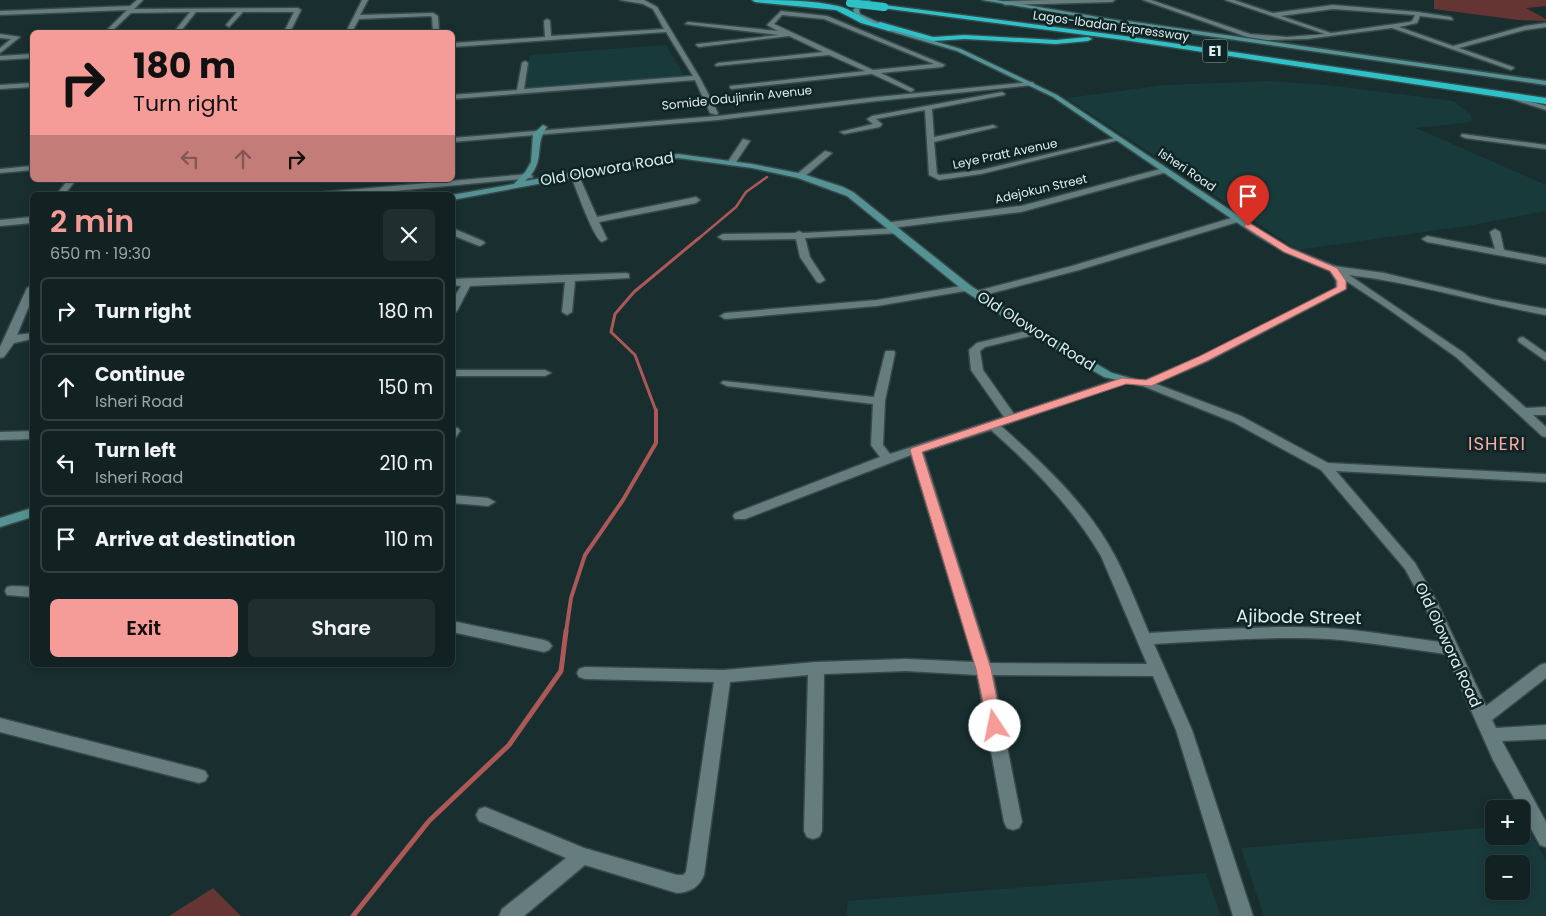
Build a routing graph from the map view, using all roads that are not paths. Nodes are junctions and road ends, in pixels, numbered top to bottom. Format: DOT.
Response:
graph roads {
  1 [pos="140,0"];
  2 [pos="364,0"];
  3 [pos="623,0"];
  4 [pos="755,0"];
  5 [pos="821,0"];
  6 [pos="866,0"];
  7 [pos="982,0"];
  8 [pos="1112,0"];
  9 [pos="1146,0"];
  10 [pos="1228,0"];
  11 [pos="1080,1"];
  12 [pos="1005,3"];
  13 [pos="886,5"];
  14 [pos="858,7"];
  15 [pos="131,10"];
  16 [pos="242,10"];
  17 [pos="194,11"];
  18 [pos="1086,12"];
  19 [pos="0,13"];
  20 [pos="1272,14"];
  21 [pos="1418,14"];
  22 [pos="356,17"];
  23 [pos="1451,19"];
  24 [pos="547,21"];
  25 [pos="1119,21"];
  26 [pos="1104,23"];
  27 [pos="688,24"];
  28 [pos="880,24"];
  29 [pos="229,25"];
  30 [pos="1546,25"];
  31 [pos="1391,26"];
  32 [pos="1081,27"];
  33 [pos="892,28"];
  34 [pos="1044,28"];
  35 [pos="1130,28"];
  36 [pos="110,30"];
  37 [pos="179,30"];
  38 [pos="288,30"];
  39 [pos="350,30"];
  40 [pos="436,30"];
  41 [pos="669,30"];
  42 [pos="789,34"];
  43 [pos="1333,34"];
  44 [pos="0,36"];
  45 [pos="970,37"];
  46 [pos="548,38"];
  47 [pos="1124,38"];
  48 [pos="939,39"];
  49 [pos="455,45"];
  50 [pos="699,45"];
  51 [pos="964,47"];
  52 [pos="1455,48"];
  53 [pos="0,51"];
  54 [pos="830,54"];
  55 [pos="30,56"];
  56 [pos="0,58"];
  57 [pos="525,63"];
  58 [pos="718,65"];
  59 [pos="1511,68"];
  60 [pos="1005,71"];
  61 [pos="870,73"];
  62 [pos="697,78"];
  63 [pos="1546,83"];
  64 [pos="1032,84"];
  65 [pos="30,85"];
  66 [pos="984,86"];
  67 [pos="0,87"];
  68 [pos="732,87"];
  69 [pos="911,90"];
  70 [pos="520,92"];
  71 [pos="1500,93"];
  72 [pos="998,95"];
  73 [pos="1546,95"];
  74 [pos="455,97"];
  75 [pos="888,98"];
  76 [pos="1546,101"];
  77 [pos="928,108"];
  78 [pos="1546,108"];
  79 [pos="906,111"];
  80 [pos="745,112"];
  81 [pos="714,113"];
  82 [pos="543,127"];
  83 [pos="993,127"];
  84 [pos="844,132"];
  85 [pos="455,134"];
  86 [pos="537,134"];
  87 [pos="1465,136"];
  88 [pos="1119,139"];
  89 [pos="455,140"];
  90 [pos="931,140"];
  91 [pos="746,141"];
  92 [pos="1546,147"];
  93 [pos="828,154"];
  94 [pos="731,163"];
  95 [pos="30,168"];
  96 [pos="1164,170"];
  97 [pos="0,171"];
  98 [pos="30,173"];
  99 [pos="0,176"];
  100 [pos="529,176"];
  101 [pos="575,176"];
  102 [pos="800,176"];
  103 [pos="70,182"];
  104 [pos="516,185"];
  105 [pos="62,192"];
  106 [pos="357,192"];
  107 [pos="455,197"];
  108 [pos="696,200"];
  109 [pos="1238,219"];
  110 [pos="30,220"];
  111 [pos="594,220"];
  112 [pos="0,223"];
  113 [pos="894,228"];
  114 [pos="455,232"];
  115 [pos="1495,232"];
  116 [pos="799,234"];
  117 [pos="723,237"];
  118 [pos="602,239"];
  119 [pos="1427,239"];
  120 [pos="480,243"];
  121 [pos="1500,252"];
  122 [pos="1546,261"];
  123 [pos="1334,269"];
  124 [pos="626,276"];
  125 [pos="570,279"];
  126 [pos="820,280"];
  127 [pos="455,282"];
  128 [pos="467,283"];
  129 [pos="967,288"];
  130 [pos="30,293"];
  131 [pos="977,294"];
  132 [pos="455,305"];
  133 [pos="567,312"];
  134 [pos="1546,312"];
  135 [pos="725,316"];
  136 [pos="1034,332"];
  137 [pos="30,336"];
  138 [pos="10,340"];
  139 [pos="1523,340"];
  140 [pos="890,353"];
  141 [pos="0,355"];
  142 [pos="1546,358"];
  143 [pos="455,373"];
  144 [pos="545,373"];
  145 [pos="1125,380"];
  146 [pos="727,383"];
  147 [pos="1147,384"];
  148 [pos="879,401"];
  149 [pos="1546,411"];
  150 [pos="1524,412"];
  151 [pos="1011,419"];
  152 [pos="993,425"];
  153 [pos="1546,433"];
  154 [pos="30,435"];
  155 [pos="0,436"];
  156 [pos="916,450"];
  157 [pos="887,459"];
  158 [pos="1326,467"];
  159 [pos="1546,478"];
  160 [pos="455,499"];
  161 [pos="488,502"];
  162 [pos="30,513"];
  163 [pos="740,516"];
  164 [pos="0,523"];
  165 [pos="12,591"];
  166 [pos="30,592"];
  167 [pos="455,627"];
  168 [pos="1146,639"];
  169 [pos="544,646"];
  170 [pos="1451,650"];
  171 [pos="816,668"];
  172 [pos="984,669"];
  173 [pos="1546,669"];
  174 [pos="1158,670"];
  175 [pos="585,673"];
  176 [pos="723,676"];
  177 [pos="1482,718"];
  178 [pos="0,725"];
  179 [pos="1546,732"];
  180 [pos="1490,734"];
  181 [pos="199,776"];
  182 [pos="485,815"];
  183 [pos="1013,822"];
  184 [pos="813,831"];
  185 [pos="1546,839"];
  186 [pos="582,856"];
  187 [pos="508,916"];
  188 [pos="1243,916"];
  1 -- 15 [label="street"];
  2 -- 22 [label="street"];
  3 -- 41 [label="street"];
  4 -- 33 [label="highway"];
  5 -- 13 [label="highway, Lagos-Ibadan Expressway / E1, bridge"];
  6 -- 13 [label="highway, Lagos-Ibadan Expressway / E1"];
  6 -- 14 [label="street"];
  7 -- 12 [label="street"];
  7 -- 26 [label="street"];
  8 -- 11 [label="street"];
  9 -- 43 [label="street"];
  10 -- 20 [label="street"];
  11 -- 12 [label="street"];
  11 -- 18 [label="street"];
  12 -- 25 [label="street"];
  13 -- 32 [label="highway, Lagos-Ibadan Expressway / E1"];
  13 -- 34 [label="highway, Lagos-Ibadan Expressway / E1"];
  14 -- 28 [label="street, Isheri Road"];
  14 -- 33 [label="street, Isheri Road"];
  15 -- 17 [label="street"];
  15 -- 19 [label="street"];
  15 -- 36 [label="street"];
  16 -- 17 [label="street"];
  16 -- 29 [label="street"];
  16 -- 38 [label="street"];
  17 -- 37 [label="street"];
  20 -- 21 [label="street"];
  20 -- 43 [label="street"];
  21 -- 23 [label="street"];
  21 -- 31 [label="street"];
  22 -- 39 [label="street"];
  22 -- 40 [label="street"];
  24 -- 46 [label="street"];
  25 -- 26 [label="street"];
  25 -- 35 [label="street"];
  26 -- 32 [label="highway"];
  26 -- 35 [label="street"];
  27 -- 42 [label="street"];
  28 -- 33 [label="street, Isheri Road"];
  28 -- 48 [label="highway"];
  30 -- 52 [label="street"];
  31 -- 43 [label="street"];
  31 -- 52 [label="street"];
  32 -- 35 [label="highway, Lagos-Ibadan Expressway / E1"];
  33 -- 34 [label="highway"];
  33 -- 48 [label="street, Isheri Road"];
  33 -- 60 [label="street, Isheri Road"];
  34 -- 47 [label="highway, Lagos-Ibadan Expressway / E1"];
  35 -- 63 [label="street"];
  35 -- 73 [label="highway, Lagos-Ibadan Expressway / E1"];
  41 -- 46 [label="street"];
  41 -- 62 [label="street"];
  42 -- 50 [label="street"];
  42 -- 54 [label="street"];
  42 -- 61 [label="street"];
  44 -- 53 [label="street"];
  45 -- 47 [label="highway"];
  45 -- 48 [label="highway"];
  45 -- 51 [label="highway"];
  46 -- 49 [label="street"];
  47 -- 71 [label="highway, Lagos-Ibadan Expressway / E1"];
  48 -- 51 [label="street, Isheri Road"];
  51 -- 60 [label="street, Isheri Road"];
  52 -- 59 [label="street"];
  54 -- 58 [label="street"];
  54 -- 61 [label="street"];
  55 -- 56 [label="street"];
  57 -- 70 [label="street"];
  60 -- 64 [label="street, Isheri Road"];
  61 -- 68 [label="street"];
  61 -- 69 [label="street"];
  62 -- 70 [label="street"];
  62 -- 81 [label="street"];
  64 -- 66 [label="street"];
  64 -- 72 [label="street"];
  64 -- 88 [label="street, Isheri Road"];
  65 -- 67 [label="street"];
  66 -- 69 [label="street, Somide Odujinrin Avenue"];
  66 -- 72 [label="street"];
  66 -- 75 [label="street"];
  69 -- 80 [label="street, Somide Odujinrin Avenue"];
  70 -- 74 [label="street"];
  71 -- 76 [label="highway, Lagos-Ibadan Expressway / E1"];
  71 -- 78 [label="street"];
  72 -- 77 [label="street"];
  75 -- 79 [label="street"];
  75 -- 80 [label="street"];
  77 -- 79 [label="street"];
  77 -- 90 [label="street, Leye Pratt Avenue"];
  79 -- 84 [label="street"];
  80 -- 81 [label="street, Somide Odujinrin Avenue"];
  80 -- 86 [label="street"];
  81 -- 82 [label="street, Somide Odujinrin Avenue"];
  82 -- 85 [label="street, Somide Odujinrin Avenue"];
  82 -- 86 [label="street"];
  83 -- 90 [label="street"];
  86 -- 89 [label="street"];
  86 -- 100 [label="street"];
  87 -- 92 [label="street"];
  88 -- 90 [label="street, Leye Pratt Avenue"];
  88 -- 96 [label="street, Isheri Road"];
  91 -- 94 [label="street"];
  93 -- 102 [label="street"];
  94 -- 101 [label="street, Old Olowora Road"];
  94 -- 102 [label="street, Old Olowora Road"];
  95 -- 97 [label="street"];
  96 -- 109 [label="street, Isheri Road"];
  96 -- 113 [label="street, Adejokun Street"];
  98 -- 99 [label="street"];
  100 -- 104 [label="street"];
  100 -- 106 [label="street"];
  101 -- 104 [label="street, Old Olowora Road"];
  101 -- 111 [label="street"];
  102 -- 113 [label="street, Old Olowora Road"];
  103 -- 105 [label="street"];
  104 -- 107 [label="street, Old Olowora Road"];
  108 -- 111 [label="street"];
  109 -- 123 [label="street, Isheri Road"];
  109 -- 131 [label="street"];
  110 -- 112 [label="street"];
  111 -- 118 [label="street"];
  113 -- 116 [label="street, Adejokun Street"];
  113 -- 129 [label="street, Old Olowora Road"];
  114 -- 120 [label="street"];
  115 -- 121 [label="street"];
  116 -- 117 [label="street, Adejokun Street"];
  116 -- 126 [label="street"];
  119 -- 121 [label="street"];
  121 -- 122 [label="street"];
  123 -- 134 [label="street"];
  123 -- 147 [label="street"];
  123 -- 150 [label="street"];
  124 -- 125 [label="street"];
  125 -- 128 [label="street"];
  125 -- 133 [label="street"];
  127 -- 128 [label="street"];
  128 -- 132 [label="street"];
  129 -- 131 [label="street, Old Olowora Road"];
  129 -- 135 [label="street"];
  130 -- 138 [label="street"];
  131 -- 136 [label="street, Old Olowora Road"];
  136 -- 145 [label="street, Old Olowora Road"];
  136 -- 151 [label="street"];
  137 -- 138 [label="street"];
  138 -- 141 [label="street"];
  139 -- 142 [label="street"];
  140 -- 148 [label="street"];
  143 -- 144 [label="street"];
  145 -- 147 [label="street, Old Olowora Road"];
  145 -- 151 [label="street"];
  146 -- 148 [label="street"];
  147 -- 158 [label="street, Old Olowora Road"];
  148 -- 157 [label="street"];
  149 -- 150 [label="street"];
  150 -- 153 [label="street"];
  151 -- 152 [label="street"];
  152 -- 156 [label="street"];
  152 -- 168 [label="street"];
  154 -- 155 [label="street"];
  156 -- 157 [label="street"];
  156 -- 172 [label="street"];
  157 -- 163 [label="street"];
  158 -- 159 [label="street"];
  158 -- 170 [label="street, Old Olowora Road"];
  160 -- 161 [label="street"];
  162 -- 164 [label="street"];
  165 -- 166 [label="street"];
  167 -- 169 [label="street"];
  168 -- 170 [label="street, Ajibode Street"];
  168 -- 174 [label="street"];
  170 -- 177 [label="street, Old Olowora Road"];
  171 -- 172 [label="street"];
  171 -- 176 [label="street"];
  171 -- 184 [label="street"];
  172 -- 174 [label="street"];
  172 -- 183 [label="street"];
  173 -- 177 [label="street"];
  174 -- 188 [label="street"];
  175 -- 176 [label="street"];
  176 -- 186 [label="street"];
  177 -- 180 [label="street, Old Olowora Road"];
  178 -- 181 [label="street"];
  179 -- 180 [label="street"];
  180 -- 185 [label="street, Old Olowora Road"];
  182 -- 186 [label="street"];
  186 -- 187 [label="street"];
}
